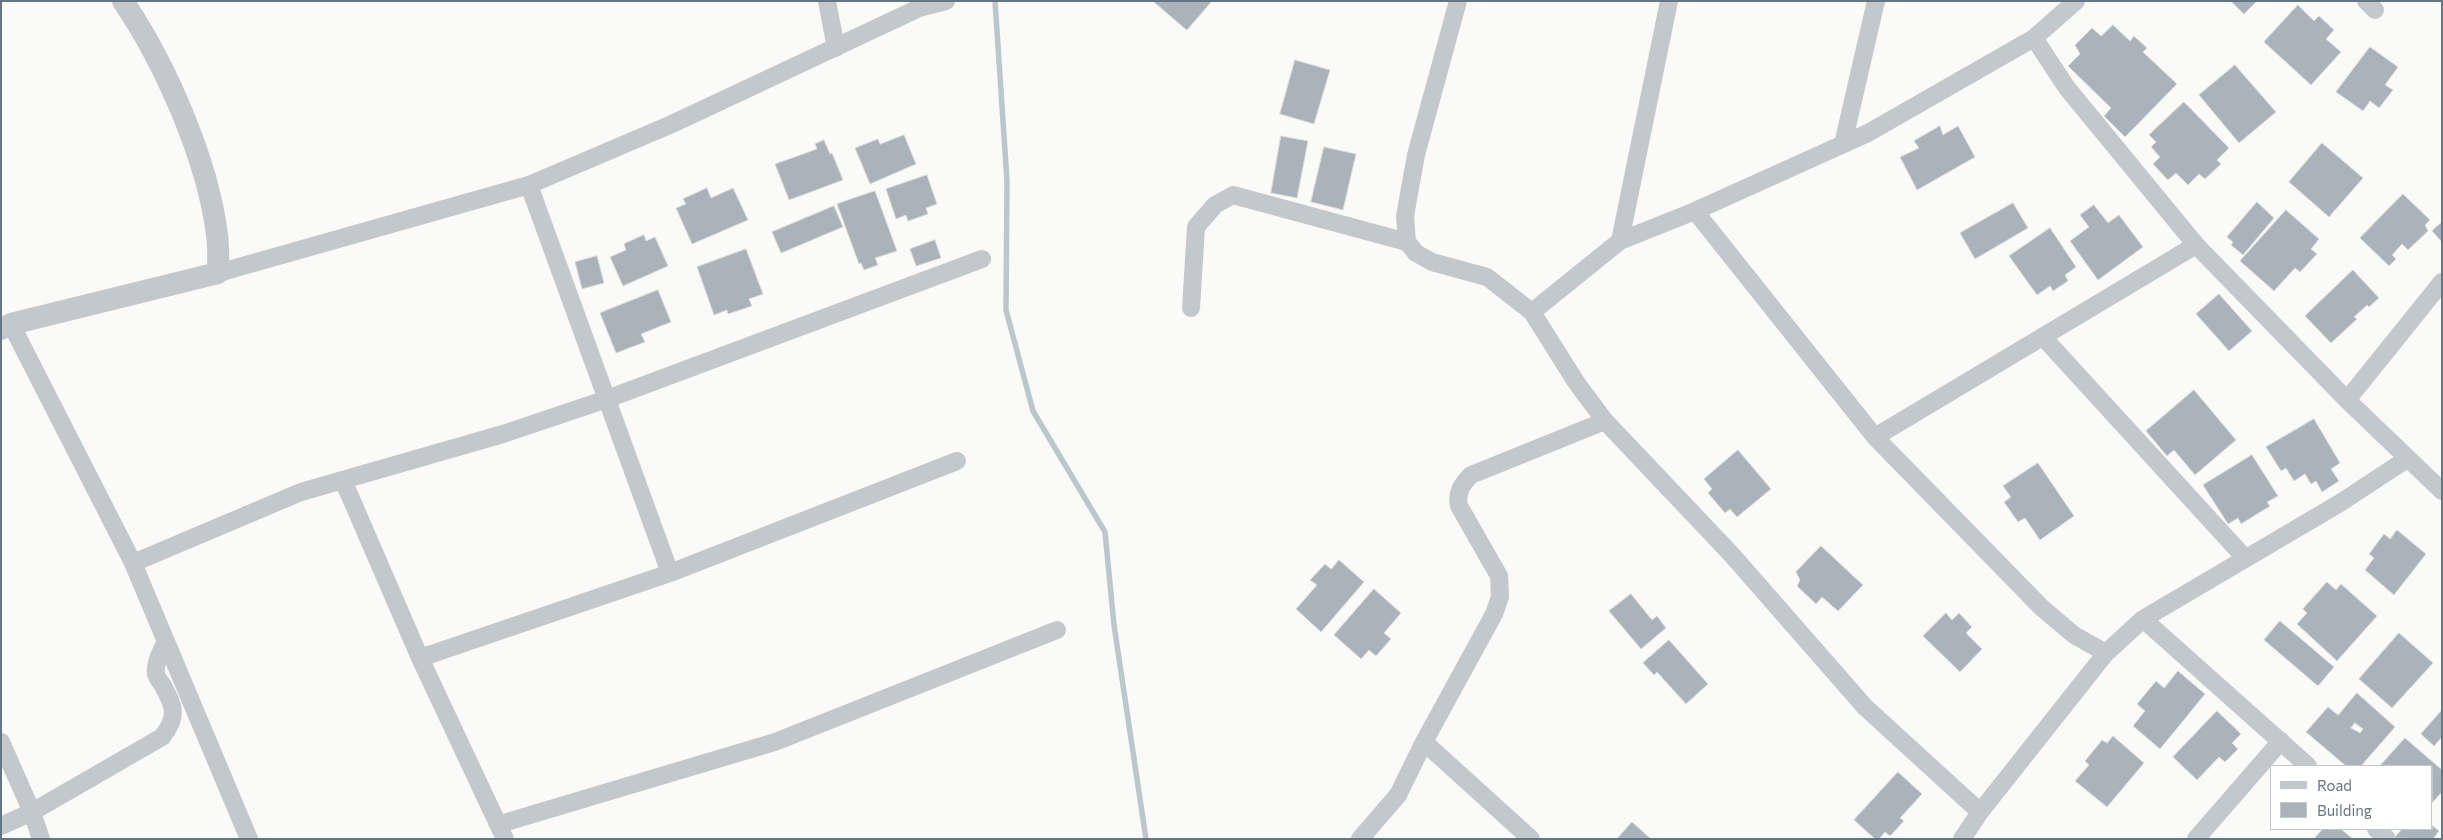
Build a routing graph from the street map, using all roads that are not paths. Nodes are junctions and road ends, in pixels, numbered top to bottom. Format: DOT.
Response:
graph roads {
  1 [pos="123,1"];
  2 [pos="827,1"];
  3 [pos="946,1"];
  4 [pos="1458,1"];
  5 [pos="1669,1"];
  6 [pos="1876,1"];
  7 [pos="2076,1"];
  8 [pos="2034,38"];
  9 [pos="836,48"];
  10 [pos="1843,144"];
  11 [pos="529,184"];
  12 [pos="1695,211"];
  13 [pos="1620,241"];
  14 [pos="1407,242"];
  15 [pos="2196,245"];
  16 [pos="982,259"];
  17 [pos="218,274"];
  18 [pos="2442,282"];
  19 [pos="1191,308"];
  20 [pos="1532,312"];
  21 [pos="6,326"];
  22 [pos="2043,337"];
  23 [pos="607,399"];
  24 [pos="2347,400"];
  25 [pos="1605,421"];
  26 [pos="1875,437"];
  27 [pos="957,460"];
  28 [pos="2407,460"];
  29 [pos="343,480"];
  30 [pos="2442,492"];
  31 [pos="2245,558"];
  32 [pos="133,563"];
  33 [pos="670,573"];
  34 [pos="2143,619"];
  35 [pos="1057,630"];
  36 [pos="166,641"];
  37 [pos="2106,653"];
  38 [pos="420,658"];
  39 [pos="2281,741"];
  40 [pos="1,742"];
  41 [pos="1424,742"];
  42 [pos="2307,765"];
  43 [pos="32,812"];
  44 [pos="1980,812"];
  45 [pos="1,826"];
  46 [pos="2377,830"];
  47 [pos="502,832"];
  48 [pos="41,839"];
  49 [pos="249,839"];
  50 [pos="1360,839"];
  51 [pos="1531,839"];
  52 [pos="1962,839"];
  53 [pos="2196,839"];
  54 [pos="2387,839"];
  1 -- 17 [label="street"];
  2 -- 9 [label="street"];
  3 -- 9 [label="street"];
  4 -- 14 [label="street"];
  5 -- 13 [label="street"];
  6 -- 10 [label="street"];
  7 -- 8 [label="street"];
  8 -- 10 [label="street"];
  8 -- 15 [label="street"];
  9 -- 11 [label="street"];
  10 -- 12 [label="street"];
  11 -- 17 [label="street"];
  11 -- 23 [label="street"];
  12 -- 13 [label="street"];
  12 -- 26 [label="street"];
  13 -- 20 [label="street"];
  14 -- 19 [label="street"];
  14 -- 20 [label="street"];
  15 -- 22 [label="street"];
  15 -- 24 [label="street"];
  16 -- 23 [label="street"];
  17 -- 21 [label="street"];
  18 -- 24 [label="street"];
  20 -- 25 [label="street"];
  21 -- 32 [label="street"];
  22 -- 26 [label="street"];
  22 -- 31 [label="street"];
  23 -- 29 [label="street"];
  23 -- 33 [label="street"];
  24 -- 28 [label="street"];
  25 -- 41 [label="street"];
  25 -- 44 [label="street"];
  26 -- 37 [label="street"];
  27 -- 33 [label="street"];
  28 -- 30 [label="street"];
  28 -- 31 [label="street"];
  29 -- 32 [label="street"];
  29 -- 38 [label="street"];
  31 -- 34 [label="street"];
  32 -- 36 [label="street"];
  33 -- 38 [label="street"];
  34 -- 37 [label="street"];
  34 -- 39 [label="street"];
  35 -- 47 [label="street"];
  36 -- 43 [label="street"];
  36 -- 49 [label="street"];
  37 -- 44 [label="street"];
  38 -- 47 [label="street"];
  39 -- 42 [label="street"];
  39 -- 53 [label="street"];
  40 -- 43 [label="street"];
  41 -- 50 [label="street"];
  41 -- 51 [label="street"];
  43 -- 45 [label="street"];
  43 -- 48 [label="street"];
  44 -- 52 [label="street"];
  46 -- 54 [label="street"];
}
